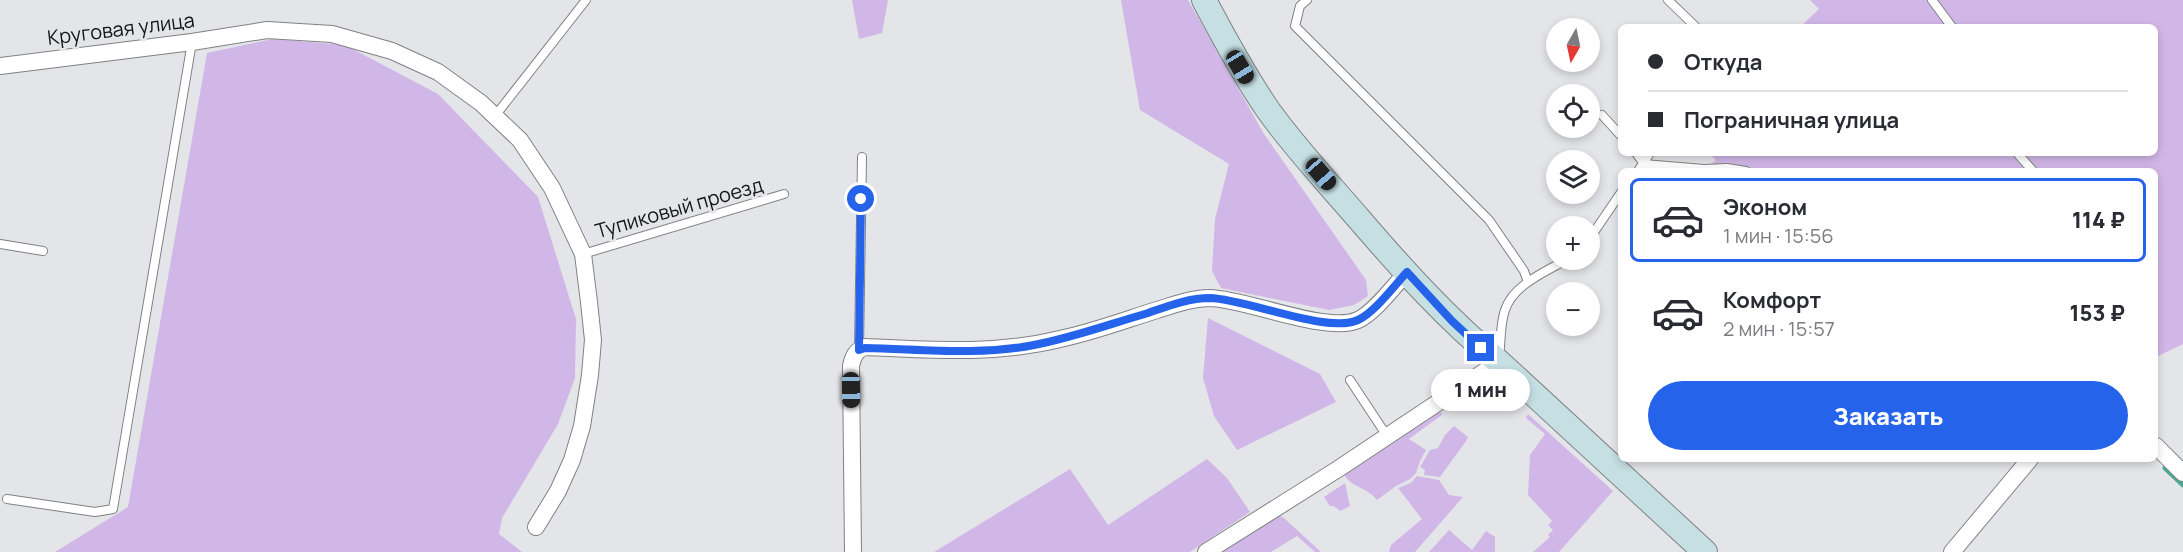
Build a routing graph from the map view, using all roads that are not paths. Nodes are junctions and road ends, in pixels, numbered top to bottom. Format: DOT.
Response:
graph roads {
  1 [pos="586,0"];
  2 [pos="1204,0"];
  3 [pos="1307,0"];
  4 [pos="1668,0"];
  5 [pos="1932,0"];
  6 [pos="1693,24"];
  7 [pos="1950,24"];
  8 [pos="192,42"];
  9 [pos="0,66"];
  10 [pos="1602,115"];
  11 [pos="495,116"];
  12 [pos="1618,133"];
  13 [pos="2020,156"];
  14 [pos="862,157"];
  15 [pos="1641,167"];
  16 [pos="1672,168"];
  17 [pos="2030,168"];
  18 [pos="784,194"];
  19 [pos="1618,196"];
  20 [pos="1600,222"];
  21 [pos="0,244"];
  22 [pos="44,251"];
  23 [pos="583,254"];
  24 [pos="1549,270"];
  25 [pos="1407,272"];
  26 [pos="1528,282"];
  27 [pos="859,350"];
  28 [pos="1499,362"];
  29 [pos="1350,380"];
  30 [pos="1387,436"];
  31 [pos="2159,450"];
  32 [pos="2027,462"];
  33 [pos="2183,473"];
  34 [pos="7,499"];
  35 [pos="537,527"];
  36 [pos="853,552"];
  37 [pos="1206,552"];
  38 [pos="1705,552"];
  39 [pos="1952,552"];
  1 -- 11 [label="lane"];
  2 -- 25 [label="street"];
  3 -- 26 [label="lane"];
  4 -- 6 [label="lane"];
  5 -- 7 [label="lane"];
  8 -- 9 [label="street, Круговая улица"];
  8 -- 11 [label="street, Круговая улица"];
  8 -- 34 [label="lane"];
  10 -- 12 [label="lane"];
  11 -- 23 [label="street, Круговая улица"];
  13 -- 17 [label="lane"];
  14 -- 27 [label="lane"];
  15 -- 16 [label="lane"];
  18 -- 23 [label="lane, Тупиковый проезд"];
  19 -- 20 [label="lane"];
  21 -- 22 [label="lane"];
  23 -- 35 [label="street, Круговая улица"];
  24 -- 26 [label="lane"];
  25 -- 27 [label="street"];
  25 -- 28 [label="street"];
  26 -- 28 [label="lane"];
  27 -- 36 [label="street"];
  28 -- 30 [label="street"];
  28 -- 38 [label="street"];
  29 -- 30 [label="lane"];
  30 -- 37 [label="street"];
  31 -- 33 [label="street"];
  32 -- 39 [label="street"];
}
